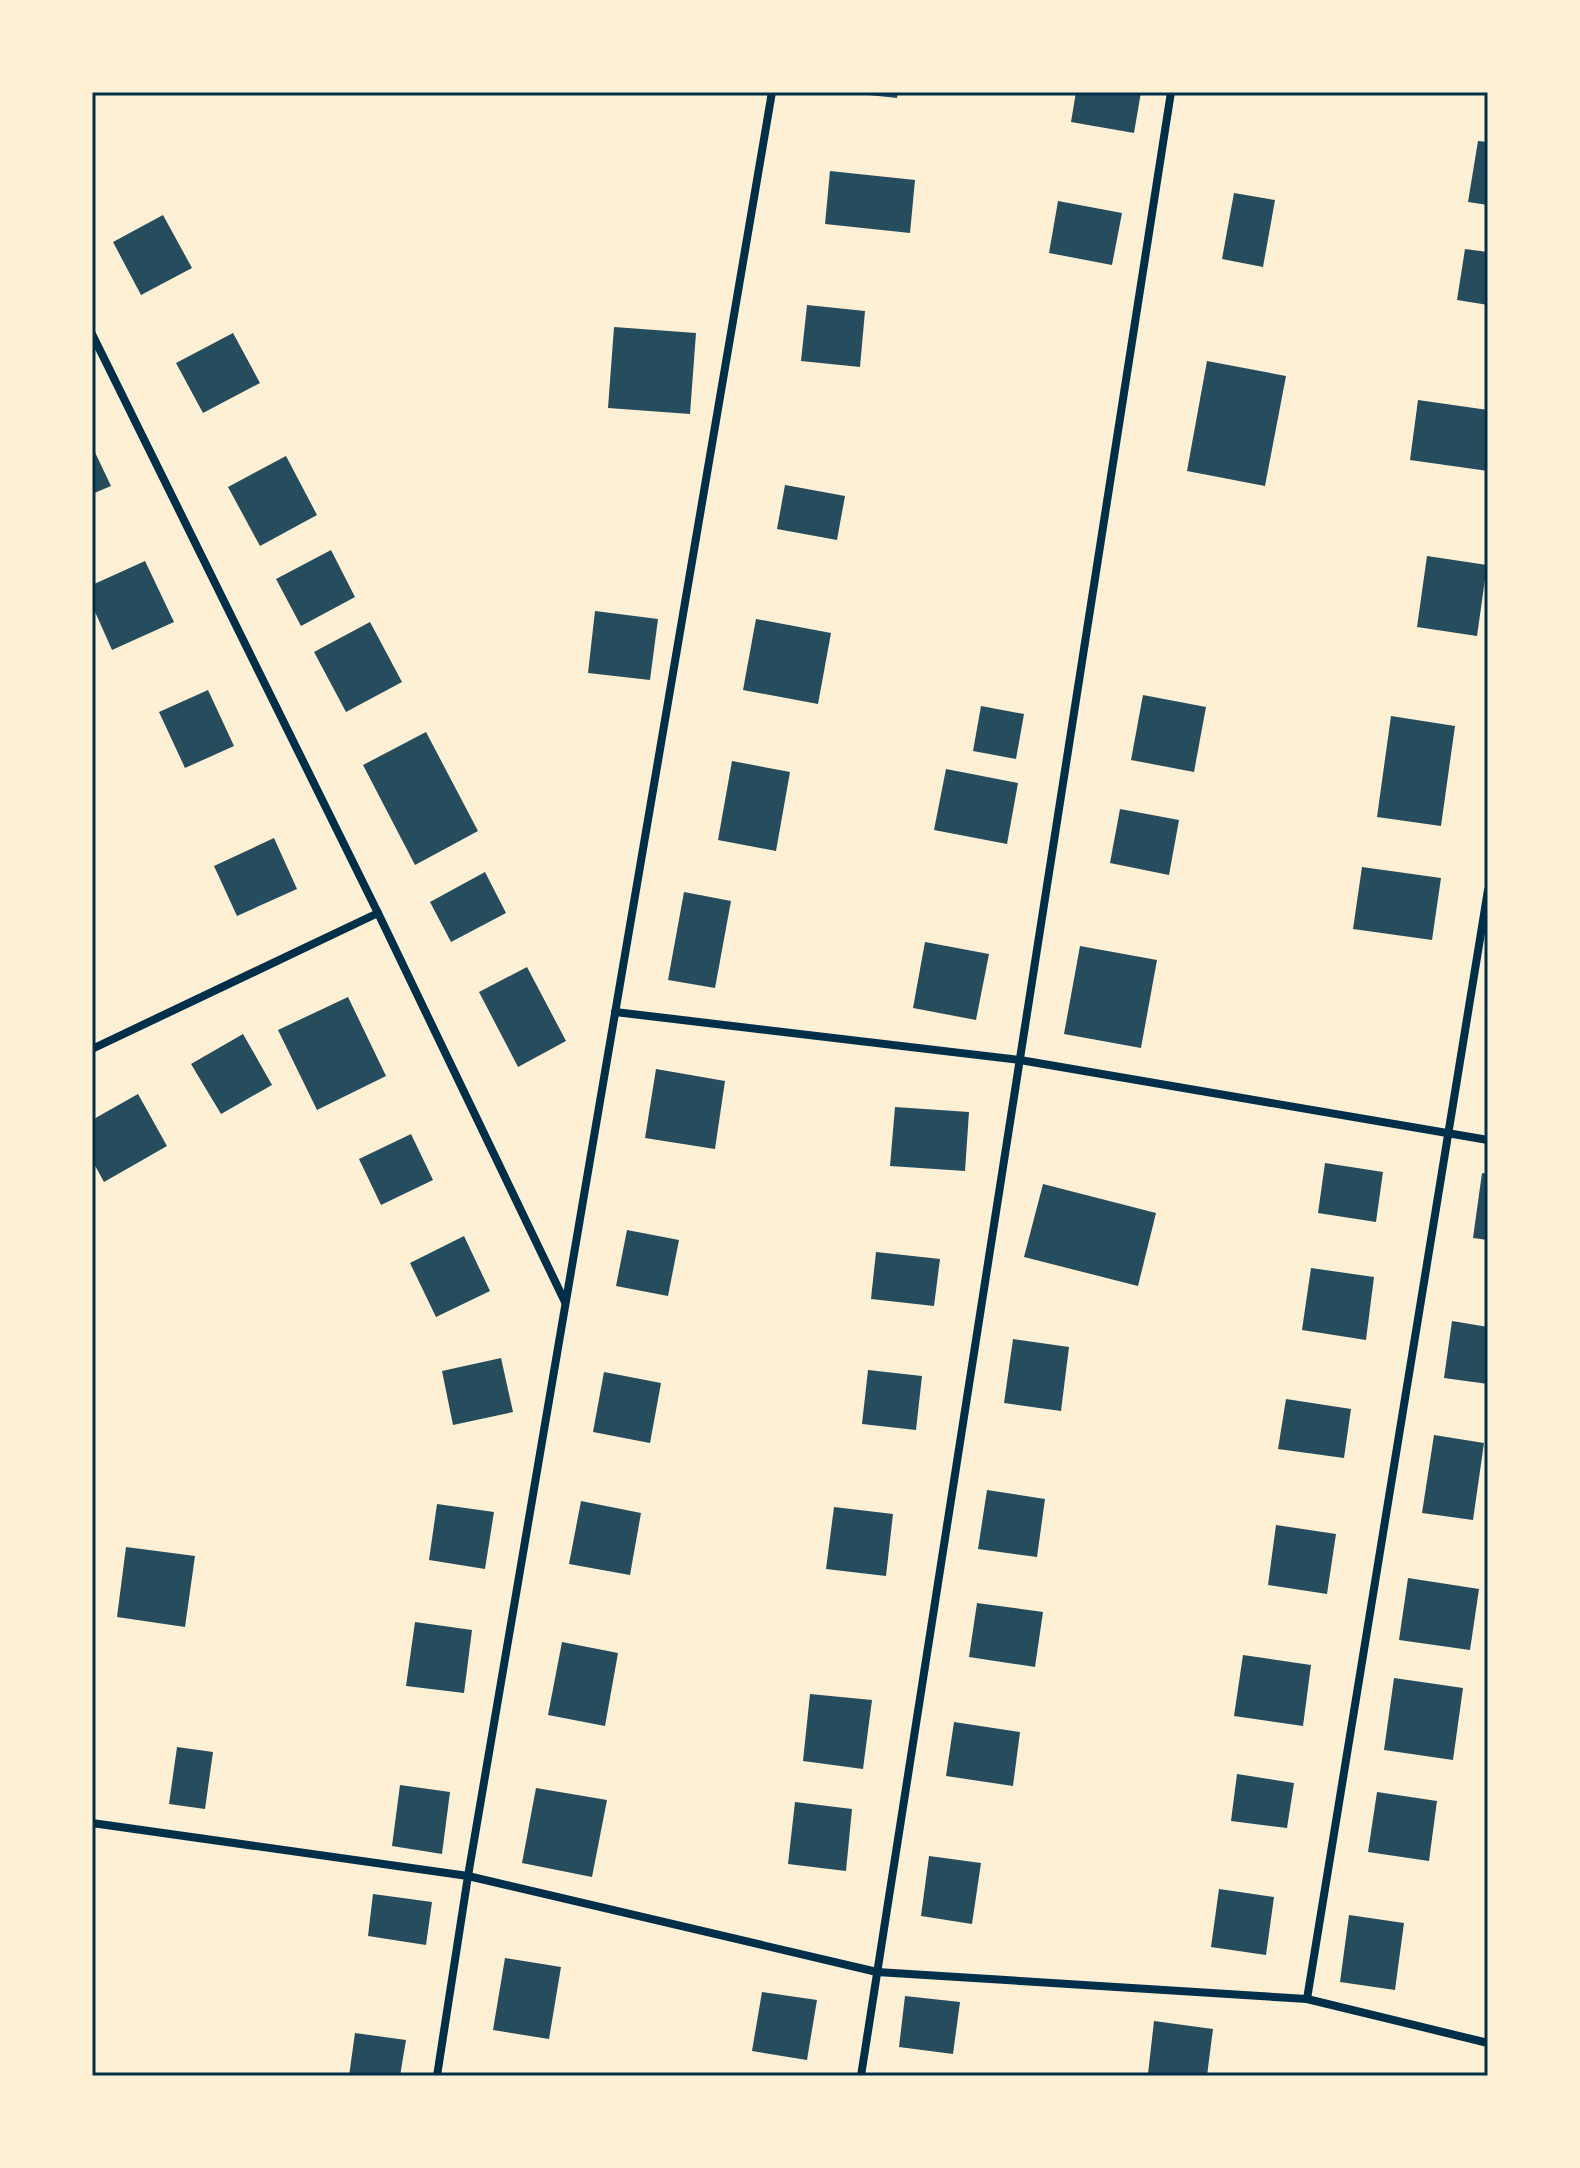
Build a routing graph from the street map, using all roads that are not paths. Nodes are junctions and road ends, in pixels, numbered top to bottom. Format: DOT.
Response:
graph roads {
  1 [pos="772,92"];
  2 [pos="1171,92"];
  3 [pos="92,334"];
  4 [pos="1488,890"];
  5 [pos="378,913"];
  6 [pos="615,1012"];
  7 [pos="92,1049"];
  8 [pos="1020,1060"];
  9 [pos="1448,1133"];
  10 [pos="1488,1140"];
  11 [pos="566,1302"];
  12 [pos="92,1823"];
  13 [pos="468,1876"];
  14 [pos="877,1972"];
  15 [pos="1307,1999"];
  16 [pos="1488,2043"];
  17 [pos="437,2076"];
  18 [pos="861,2076"];
  1 -- 6 [label="street"];
  2 -- 8 [label="street"];
  3 -- 5 [label="street"];
  4 -- 9 [label="street"];
  5 -- 7 [label="street"];
  5 -- 11 [label="street"];
  6 -- 8 [label="street"];
  6 -- 11 [label="street"];
  8 -- 9 [label="street"];
  8 -- 14 [label="street"];
  9 -- 10 [label="street"];
  9 -- 15 [label="street"];
  11 -- 13 [label="street"];
  12 -- 13 [label="street"];
  13 -- 14 [label="street"];
  13 -- 17 [label="street"];
  14 -- 15 [label="street"];
  14 -- 18 [label="street"];
  15 -- 16 [label="street"];
}
